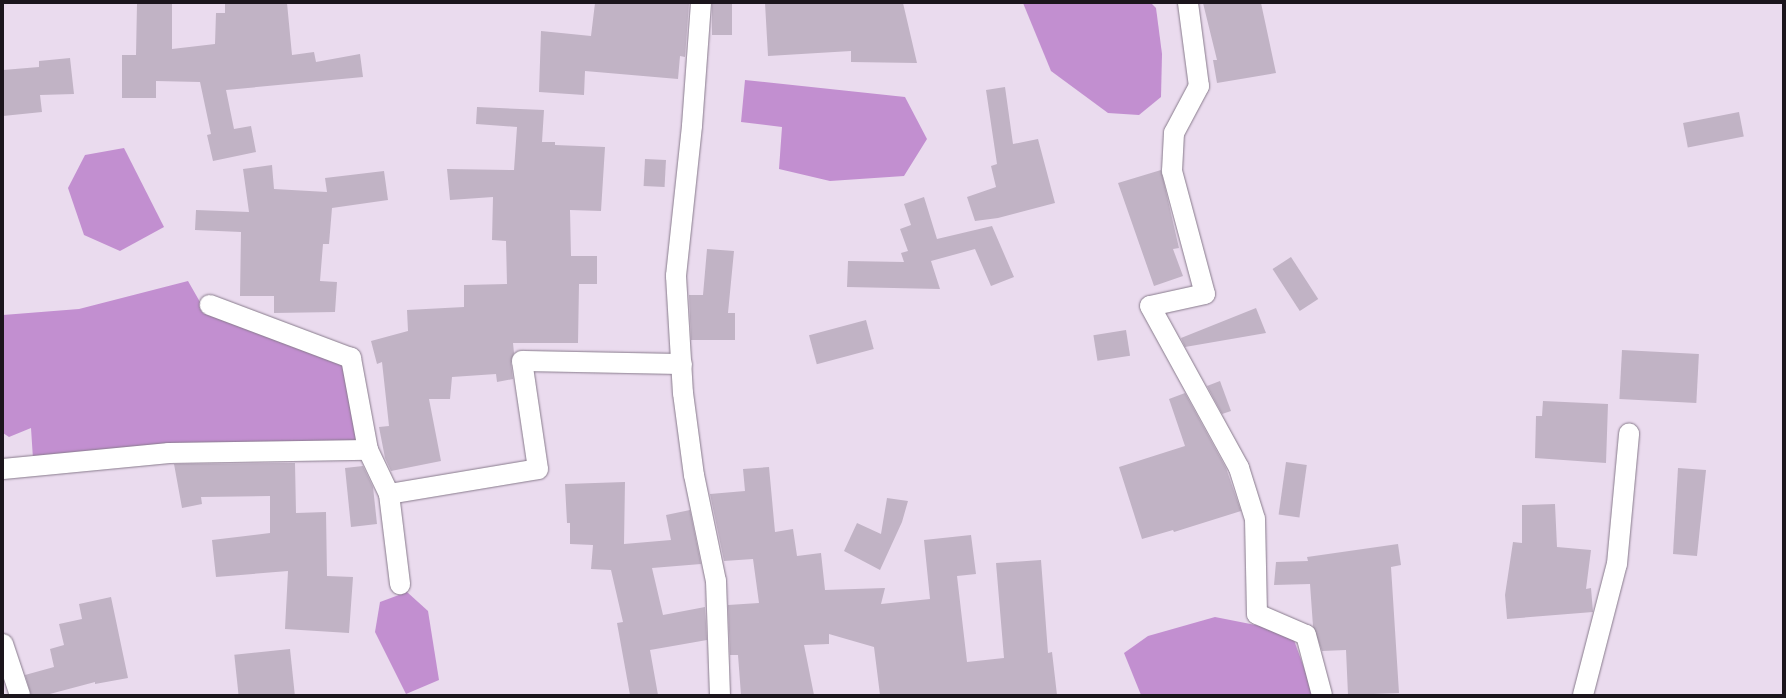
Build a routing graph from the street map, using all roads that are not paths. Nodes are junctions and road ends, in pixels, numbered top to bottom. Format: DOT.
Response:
graph roads {
  1 [pos="701,3"];
  2 [pos="1188,3"];
  3 [pos="210,305"];
  4 [pos="682,364"];
  5 [pos="1629,434"];
  6 [pos="368,450"];
  7 [pos="3,469"];
  8 [pos="389,494"];
  9 [pos="400,584"];
  10 [pos="3,644"];
  11 [pos="20,695"];
  12 [pos="720,695"];
  13 [pos="1322,695"];
  14 [pos="1583,695"];
  1 -- 4 [label="street"];
  2 -- 13 [label="street"];
  3 -- 6 [label="street"];
  4 -- 8 [label="street"];
  4 -- 12 [label="street"];
  5 -- 14 [label="street"];
  6 -- 7 [label="street"];
  6 -- 8 [label="street"];
  8 -- 9 [label="street"];
  10 -- 11 [label="street"];
}
